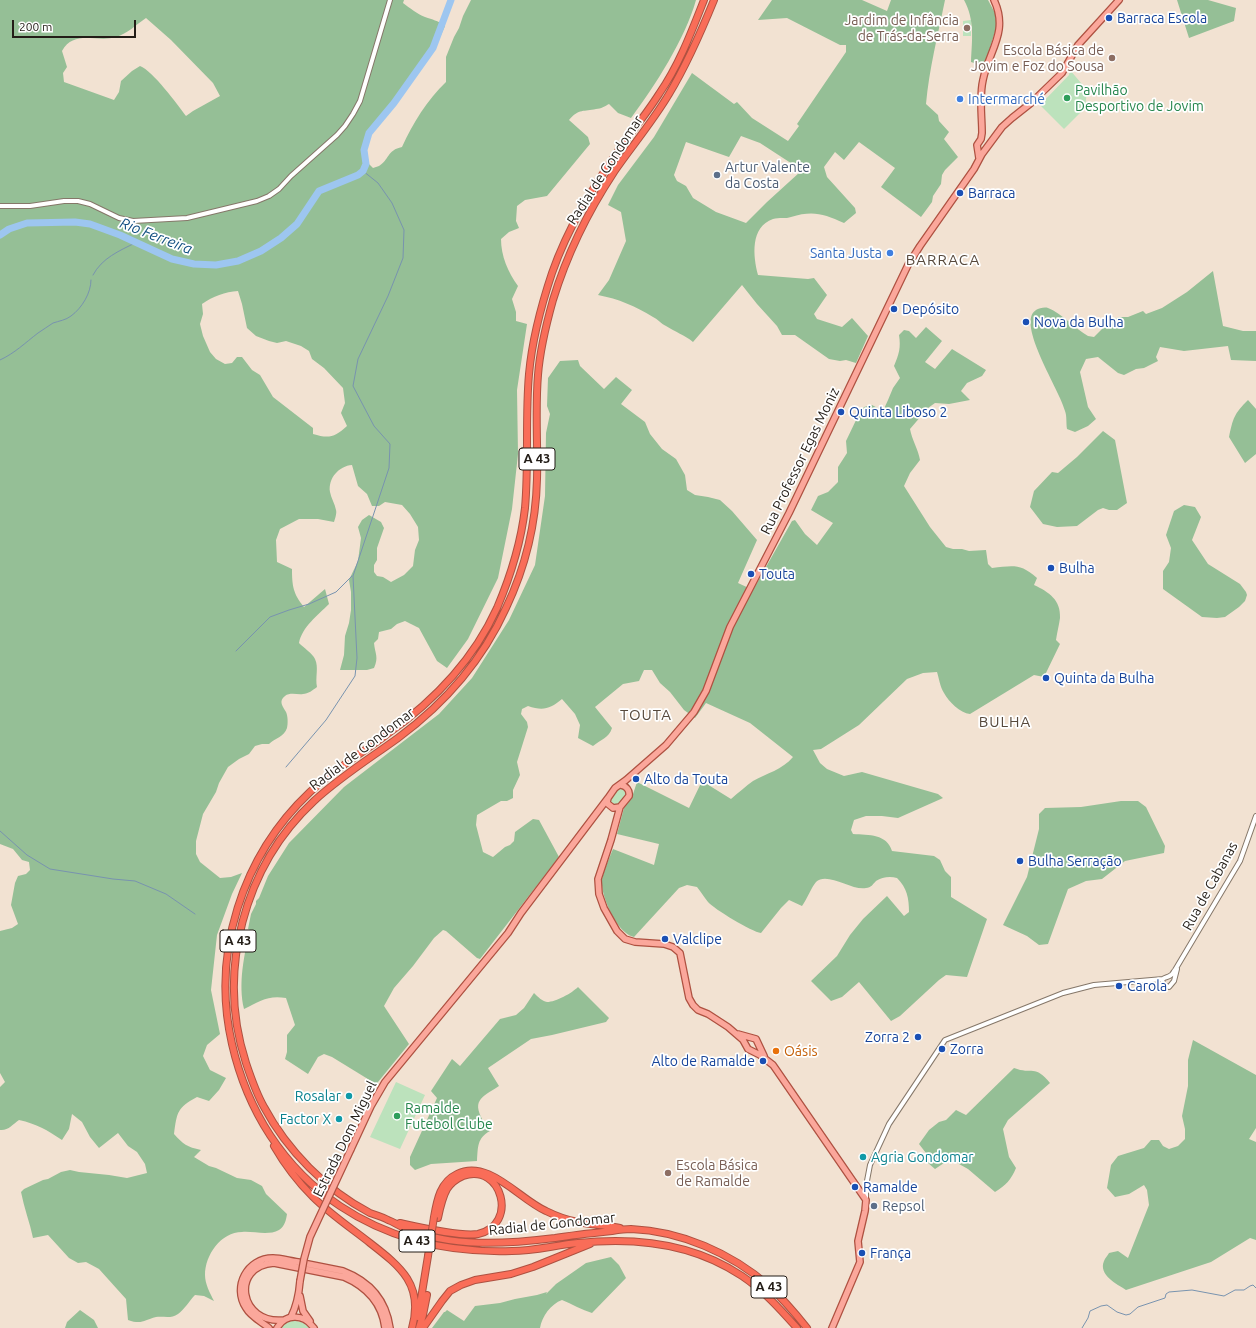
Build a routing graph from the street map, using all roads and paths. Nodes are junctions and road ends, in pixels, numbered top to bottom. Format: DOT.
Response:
graph roads {
  1 [pos="390,0"];
  2 [pos="704,0"];
  3 [pos="714,0"];
  4 [pos="994,0"];
  5 [pos="1119,0"];
  6 [pos="982,133"];
  7 [pos="993,139"];
  8 [pos="985,142"];
  9 [pos="978,145"];
  10 [pos="986,149"];
  11 [pos="977,164"];
  12 [pos="0,206"];
  13 [pos="644,765"];
  14 [pos="621,785"];
  15 [pos="628,789"];
  16 [pos="608,798"];
  17 [pos="620,807"];
  18 [pos="612,808"];
  19 [pos="598,811"];
  20 [pos="1256,816"];
  21 [pos="615,828"];
  22 [pos="1179,964"];
  23 [pos="1166,978"];
  24 [pos="1156,981"];
  25 [pos="1171,984"];
  26 [pos="1164,986"];
  27 [pos="735,1032"];
  28 [pos="750,1037"];
  29 [pos="758,1043"];
  30 [pos="748,1048"];
  31 [pos="768,1061"];
  32 [pos="270,1137"];
  33 [pos="866,1200"];
  34 [pos="436,1218"];
  35 [pos="392,1222"];
  36 [pos="628,1229"];
  37 [pos="598,1241"];
  38 [pos="430,1256"];
  39 [pos="299,1292"];
  40 [pos="291,1317"];
  41 [pos="284,1320"];
  42 [pos="312,1326"];
  43 [pos="269,1328"];
  44 [pos="276,1328"];
  45 [pos="385,1328"];
  46 [pos="390,1328"];
  47 [pos="413,1328"];
  48 [pos="419,1328"];
  49 [pos="423,1328"];
  50 [pos="797,1328"];
  51 [pos="808,1328"];
  52 [pos="832,1328"];
  1 -- 12 [label="street"];
  2 -- 32 [label="highway, Radial de Gondomar / A 43"];
  3 -- 35 [label="highway, Radial de Gondomar / A 43"];
  4 -- 6 [label="main road"];
  5 -- 7 [label="main road, Rua Professor Egas Moniz"];
  6 -- 8 [label="main road"];
  6 -- 9 [label="main road"];
  7 -- 8 [label="main road"];
  7 -- 10 [label="main road, Rua Professor Egas Moniz"];
  8 -- 9 [label="main road"];
  8 -- 10 [label="main road"];
  9 -- 10 [label="main road"];
  9 -- 11 [label="main road"];
  10 -- 11 [label="main road, Rua Professor Egas Moniz"];
  11 -- 13 [label="main road, Rua Professor Egas Moniz"];
  13 -- 14 [label="main road, Rua Professor Egas Moniz"];
  13 -- 15 [label="main road, Rua Professor Egas Moniz"];
  14 -- 15 [label="main road"];
  14 -- 16 [label="main road"];
  15 -- 17 [label="main road"];
  16 -- 18 [label="main road"];
  16 -- 19 [label="main road, Estrada Dom Miguel"];
  17 -- 18 [label="main road"];
  17 -- 21 [label="main road"];
  18 -- 19 [label="main road"];
  18 -- 21 [label="main road"];
  19 -- 39 [label="main road, Estrada Dom Miguel, bridge"];
  20 -- 22 [label="street, Rua de Cabanas"];
  21 -- 27 [label="main road"];
  22 -- 23 [label="street, Rua de Cabanas"];
  22 -- 25 [label="street, Rua de Cabanas"];
  23 -- 24 [label="street"];
  23 -- 25 [label="street"];
  23 -- 26 [label="street"];
  24 -- 26 [label="street"];
  24 -- 33 [label="street"];
  25 -- 26 [label="street"];
  27 -- 28 [label="main road"];
  27 -- 30 [label="main road"];
  28 -- 29 [label="main road"];
  28 -- 30 [label="main road"];
  29 -- 30 [label="main road"];
  29 -- 31 [label="main road"];
  30 -- 31 [label="main road"];
  31 -- 33 [label="main road"];
  32 -- 37 [label="highway, Radial de Gondomar / A 43"];
  32 -- 47 [label="highway"];
  33 -- 52 [label="main road"];
  34 -- 35 [label="highway"];
  34 -- 36 [label="highway"];
  34 -- 38 [label="highway, bridge"];
  35 -- 36 [label="highway, Radial de Gondomar / A 43"];
  36 -- 51 [label="highway, Radial de Gondomar / A 43"];
  37 -- 49 [label="highway"];
  37 -- 50 [label="highway, Radial de Gondomar / A 43"];
  38 -- 47 [label="highway"];
  38 -- 48 [label="highway"];
  39 -- 40 [label="main road, Estrada Dom Miguel"];
  39 -- 42 [label="main road, Estrada Dom Miguel"];
  40 -- 41 [label="main road"];
  40 -- 42 [label="main road"];
  41 -- 44 [label="main road"];
  41 -- 45 [label="main road"];
  43 -- 46 [label="main road"];
}
